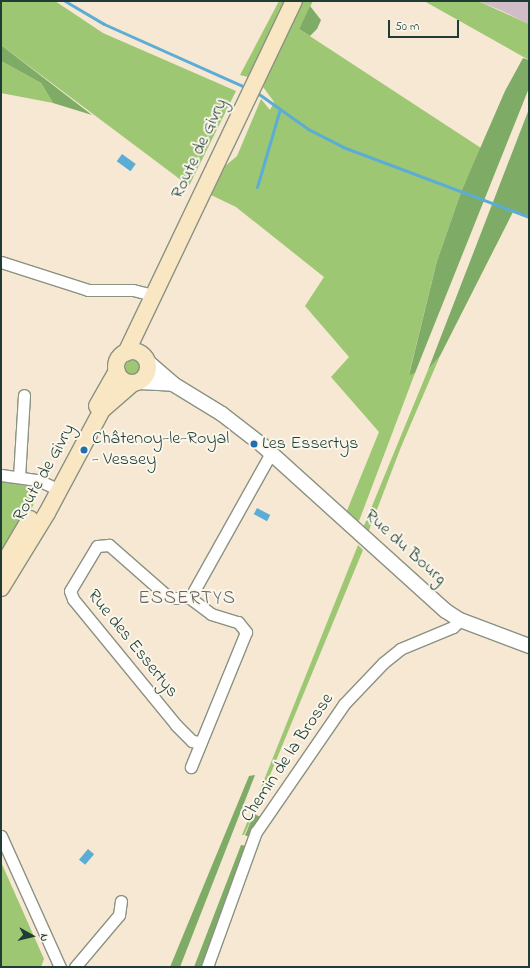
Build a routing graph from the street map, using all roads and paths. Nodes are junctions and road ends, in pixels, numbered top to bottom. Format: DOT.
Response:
graph roads {
  1 [pos="294,1"];
  2 [pos="1,262"];
  3 [pos="153,295"];
  4 [pos="144,314"];
  5 [pos="126,353"];
  6 [pos="145,358"];
  7 [pos="117,371"];
  8 [pos="135,383"];
  9 [pos="173,384"];
  10 [pos="24,395"];
  11 [pos="271,453"];
  12 [pos="1,475"];
  13 [pos="18,477"];
  14 [pos="55,488"];
  15 [pos="1,568"];
  16 [pos="1,588"];
  17 [pos="190,598"];
  18 [pos="460,620"];
  19 [pos="529,646"];
  20 [pos="200,742"];
  21 [pos="191,767"];
  22 [pos="1,836"];
  23 [pos="121,901"];
  24 [pos="60,967"];
  25 [pos="74,967"];
  26 [pos="207,967"];
  1 -- 3 [label="main road, Route de Givry"];
  2 -- 3 [label="street"];
  3 -- 4 [label="main road, Route de Givry"];
  4 -- 5 [label="main road, Route de Givry"];
  4 -- 6 [label="main road, Route de Givry"];
  5 -- 6 [label="main road"];
  5 -- 7 [label="main road"];
  6 -- 8 [label="main road"];
  6 -- 9 [label="street, Rue du Bourg"];
  7 -- 8 [label="main road"];
  7 -- 14 [label="main road, Route de Givry"];
  8 -- 9 [label="street, Rue du Bourg"];
  8 -- 14 [label="main road, Route de Givry"];
  9 -- 11 [label="street, Rue du Bourg"];
  10 -- 13 [label="street"];
  11 -- 17 [label="street"];
  11 -- 18 [label="street, Rue du Bourg"];
  12 -- 13 [label="street"];
  13 -- 14 [label="street"];
  14 -- 15 [label="main road, Route de Givry"];
  14 -- 16 [label="main road, Route de Givry"];
  17 -- 20 [label="street"];
  17 -- 20 [label="street, Rue des Essertys"];
  18 -- 19 [label="street, Rue du Bourg"];
  18 -- 26 [label="street, Chemin de la Brosse"];
  20 -- 21 [label="street"];
  22 -- 24 [label="street"];
  23 -- 25 [label="street"];
}
